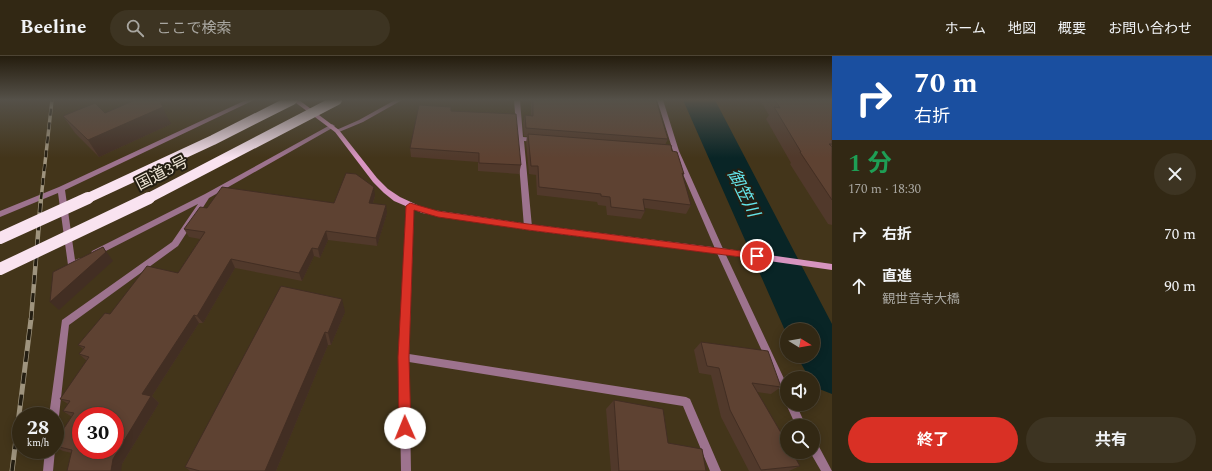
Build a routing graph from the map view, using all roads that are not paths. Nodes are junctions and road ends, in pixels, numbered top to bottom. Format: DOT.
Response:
graph roads {
  1 [pos="210,119"];
  2 [pos="253,119"];
  3 [pos="300,119"];
  4 [pos="322,119"];
  5 [pos="363,119"];
  6 [pos="519,119"];
  7 [pos="666,119"];
  8 [pos="334,128"];
  9 [pos="522,139"];
  10 [pos="545,141"];
  11 [pos="669,150"];
  12 [pos="676,151"];
  13 [pos="61,189"];
  14 [pos="206,196"];
  15 [pos="410,206"];
  16 [pos="0,214"];
  17 [pos="528,227"];
  18 [pos="0,238"];
  19 [pos="724,251"];
  20 [pos="832,267"];
  21 [pos="0,270"];
  22 [pos="404,357"];
  23 [pos="780,380"];
  24 [pos="55,407"];
  25 [pos="49,459"];
  26 [pos="820,459"];
  27 [pos="48,471"];
  28 [pos="406,471"];
  29 [pos="716,471"];
  30 [pos="827,471"];
  1 -- 13 [label="street"];
  2 -- 18 [label="highway, 国道3号, bridge"];
  3 -- 21 [label="highway, 国道3号, bridge"];
  4 -- 8 [label="street"];
  5 -- 8 [label="street"];
  6 -- 9 [label="street"];
  7 -- 12 [label="street"];
  8 -- 14 [label="street"];
  8 -- 15 [label="street"];
  9 -- 10 [label="street"];
  9 -- 17 [label="street"];
  11 -- 12 [label="street"];
  12 -- 19 [label="street"];
  13 -- 14 [label="street"];
  13 -- 16 [label="street"];
  14 -- 24 [label="street"];
  15 -- 17 [label="street"];
  15 -- 22 [label="street"];
  17 -- 19 [label="street"];
  19 -- 20 [label="street"];
  19 -- 23 [label="street"];
  22 -- 28 [label="street"];
  22 -- 29 [label="street"];
  25 -- 27 [label="street"];
  26 -- 30 [label="street"];
}
